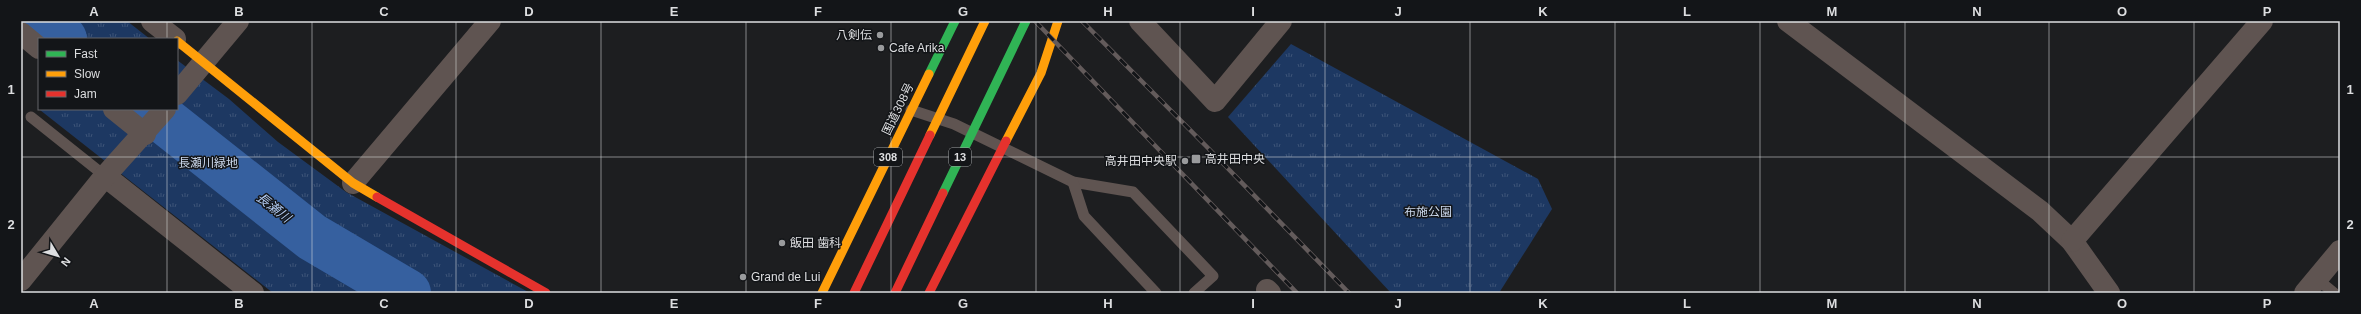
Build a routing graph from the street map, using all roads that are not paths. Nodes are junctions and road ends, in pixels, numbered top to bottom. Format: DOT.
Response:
graph roads {
  1 [pos="152,21"];
  2 [pos="238,21"];
  3 [pos="490,21"];
  4 [pos="955,21"];
  5 [pos="985,21"];
  6 [pos="1026,21"];
  7 [pos="1058,21"];
  8 [pos="1140,21"];
  9 [pos="1281,21"];
  10 [pos="1788,21"];
  11 [pos="2262,21"];
  12 [pos="21,33"];
  13 [pos="173,38"];
  14 [pos="178,42"];
  15 [pos="38,47"];
  16 [pos="203,62"];
  17 [pos="178,93"];
  18 [pos="116,110"];
  19 [pos="164,110"];
  20 [pos="911,110"];
  21 [pos="32,117"];
  22 [pos="147,131"];
  23 [pos="1002,148"];
  24 [pos="105,176"];
  25 [pos="1073,182"];
  26 [pos="353,183"];
  27 [pos="2072,242"];
  28 [pos="2340,251"];
  29 [pos="21,280"];
  30 [pos="2311,286"];
  31 [pos="253,293"];
  32 [pos="546,293"];
  33 [pos="822,293"];
  34 [pos="854,293"];
  35 [pos="895,293"];
  36 [pos="929,293"];
  37 [pos="1156,293"];
  38 [pos="1194,293"];
  39 [pos="2109,293"];
  40 [pos="2334,293"];
  1 -- 13 [label="street"];
  2 -- 16 [label="street"];
  3 -- 26 [label="street"];
  4 -- 20 [label="main road, 国道308号 / 308"];
  5 -- 34 [label="main road, bridge"];
  6 -- 35 [label="main road, 13, bridge"];
  7 -- 23 [label="main road"];
  8 -- 9 [label="street"];
  10 -- 27 [label="street"];
  11 -- 27 [label="street"];
  12 -- 15 [label="street"];
  14 -- 16 [label="main road"];
  16 -- 17 [label="street"];
  16 -- 26 [label="main road"];
  18 -- 22 [label="street"];
  19 -- 22 [label="street"];
  20 -- 23 [label="lane"];
  20 -- 33 [label="main road, 国道308号 / 308"];
  21 -- 24 [label="lane"];
  22 -- 24 [label="street"];
  23 -- 25 [label="lane"];
  23 -- 36 [label="main road"];
  24 -- 29 [label="street"];
  24 -- 31 [label="street"];
  25 -- 37 [label="lane"];
  25 -- 38 [label="lane"];
  26 -- 32 [label="main road"];
  27 -- 39 [label="street"];
  28 -- 30 [label="street"];
  30 -- 40 [label="lane"];
}
